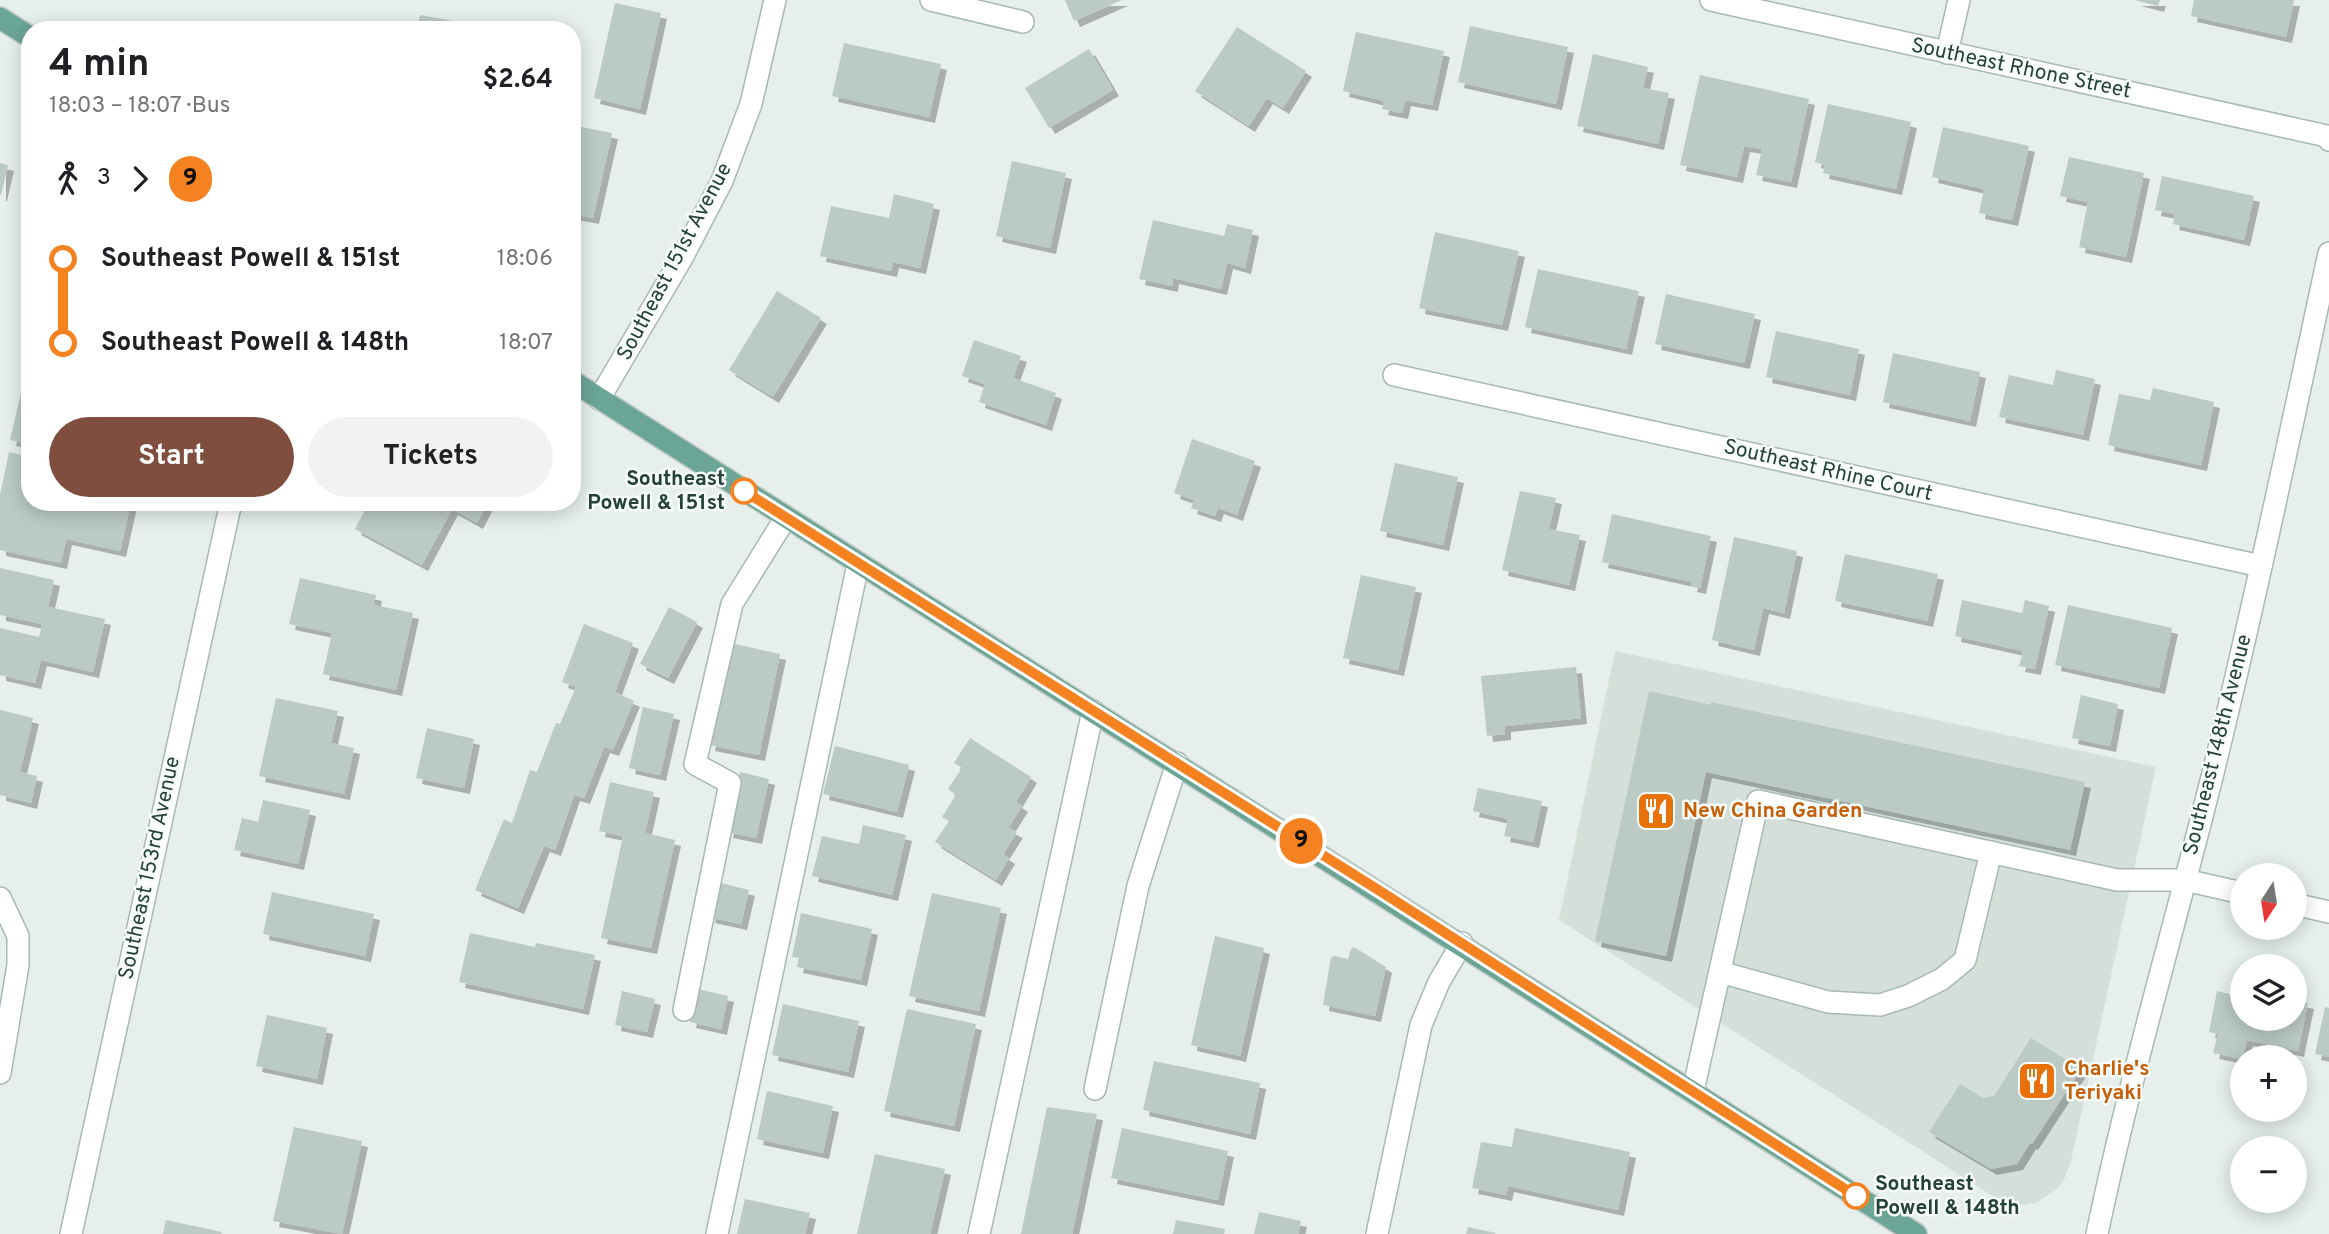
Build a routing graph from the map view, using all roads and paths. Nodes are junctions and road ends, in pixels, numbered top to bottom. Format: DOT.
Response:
graph roads {
  1 [pos="775,0"];
  2 [pos="931,0"];
  3 [pos="1712,0"];
  4 [pos="1959,0"];
  5 [pos="0,18"];
  6 [pos="1023,22"];
  7 [pos="21,31"];
  8 [pos="1947,53"];
  9 [pos="2329,140"];
  10 [pos="2329,253"];
  11 [pos="1394,374"];
  12 [pos="581,386"];
  13 [pos="600,398"];
  14 [pos="229,511"];
  15 [pos="786,517"];
  16 [pos="858,564"];
  17 [pos="2262,566"];
  18 [pos="1093,711"];
  19 [pos="1177,763"];
  20 [pos="1991,852"];
  21 [pos="2185,880"];
  22 [pos="2230,890"];
  23 [pos="0,898"];
  24 [pos="2307,908"];
  25 [pos="2329,912"];
  26 [pos="1462,943"];
  27 [pos="1720,972"];
  28 [pos="684,1010"];
  29 [pos="0,1073"];
  30 [pos="1095,1089"];
  31 [pos="1693,1091"];
  32 [pos="71,1234"];
  33 [pos="717,1234"];
  34 [pos="979,1234"];
  35 [pos="1377,1234"];
  36 [pos="1916,1234"];
  37 [pos="2097,1234"];
  1 -- 13 [label="street, Southeast 151st Avenue"];
  2 -- 6 [label="street"];
  3 -- 8 [label="street, Southeast Rhone Street"];
  4 -- 8 [label="street"];
  5 -- 7 [label="main road"];
  8 -- 9 [label="street, Southeast Rhone Street"];
  10 -- 17 [label="street, Southeast 148th Avenue"];
  11 -- 17 [label="street, Southeast Rhine Court"];
  12 -- 13 [label="main road"];
  13 -- 15 [label="main road"];
  14 -- 32 [label="street, Southeast 153rd Avenue"];
  15 -- 16 [label="main road"];
  15 -- 28 [label="street"];
  16 -- 18 [label="main road"];
  16 -- 33 [label="street"];
  17 -- 21 [label="street, Southeast 148th Avenue"];
  18 -- 19 [label="main road"];
  18 -- 34 [label="street"];
  19 -- 26 [label="main road"];
  19 -- 30 [label="street"];
  20 -- 21 [label="street"];
  20 -- 27 [label="street"];
  20 -- 27 [label="street"];
  21 -- 22 [label="street"];
  21 -- 37 [label="street, Southeast 148th Avenue"];
  23 -- 29 [label="street"];
  24 -- 25 [label="street"];
  26 -- 31 [label="main road"];
  26 -- 35 [label="street"];
  27 -- 31 [label="street"];
  31 -- 36 [label="main road"];
}
